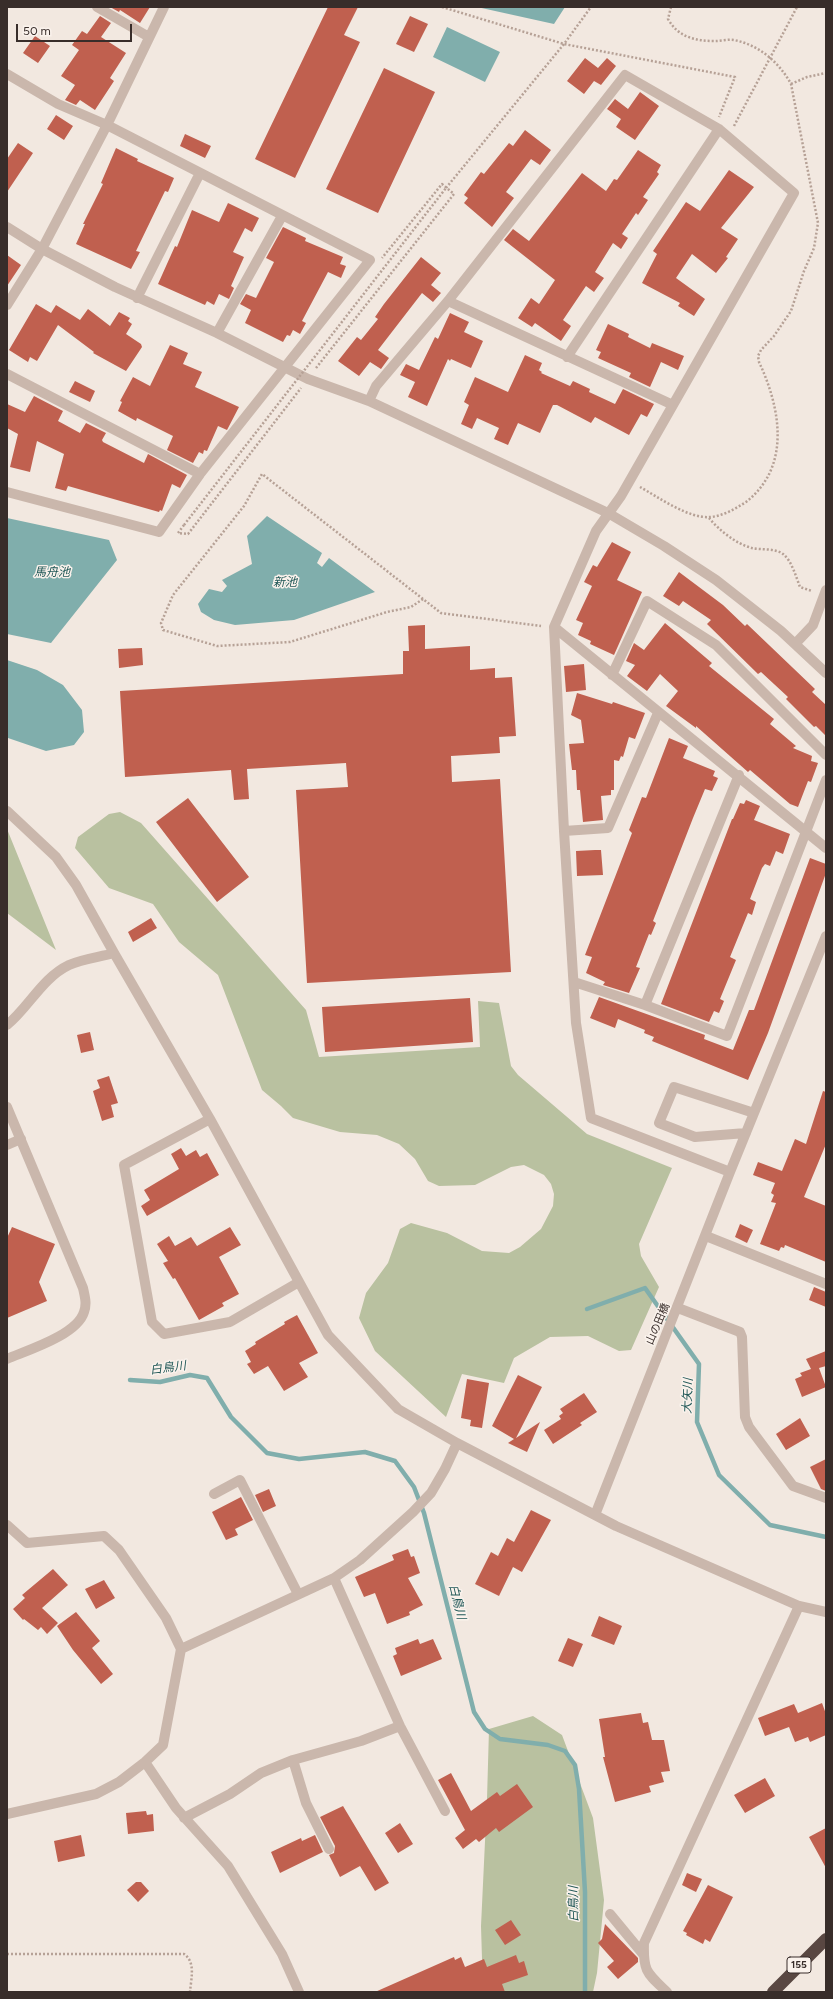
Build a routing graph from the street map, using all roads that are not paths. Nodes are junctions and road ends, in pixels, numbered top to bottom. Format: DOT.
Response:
graph roads {
  1 [pos="97,7"];
  2 [pos="164,7"];
  3 [pos="149,37"];
  4 [pos="7,74"];
  5 [pos="107,125"];
  6 [pos="719,129"];
  7 [pos="200,173"];
  8 [pos="282,216"];
  9 [pos="7,227"];
  10 [pos="42,249"];
  11 [pos="137,298"];
  12 [pos="448,301"];
  13 [pos="7,305"];
  14 [pos="216,333"];
  15 [pos="567,357"];
  16 [pos="285,368"];
  17 [pos="7,374"];
  18 [pos="369,401"];
  19 [pos="673,405"];
  20 [pos="200,474"];
  21 [pos="7,492"];
  22 [pos="608,513"];
  23 [pos="825,593"];
  24 [pos="554,628"];
  25 [pos="794,644"];
  26 [pos="826,673"];
  27 [pos="612,675"];
  28 [pos="658,713"];
  29 [pos="826,755"];
  30 [pos="739,775"];
  31 [pos="826,780"];
  32 [pos="7,811"];
  33 [pos="564,831"];
  34 [pos="806,831"];
  35 [pos="826,848"];
  36 [pos="826,936"];
  37 [pos="114,953"];
  38 [pos="574,982"];
  39 [pos="646,1005"];
  40 [pos="7,1025"];
  41 [pos="7,1107"];
  42 [pos="754,1113"];
  43 [pos="210,1119"];
  44 [pos="746,1133"];
  45 [pos="21,1139"];
  46 [pos="7,1145"];
  47 [pos="730,1172"];
  48 [pos="706,1236"];
  49 [pos="299,1282"];
  50 [pos="826,1284"];
  51 [pos="679,1305"];
  52 [pos="7,1359"];
  53 [pos="457,1443"];
  54 [pos="214,1494"];
  55 [pos="826,1498"];
  56 [pos="595,1515"];
  57 [pos="7,1525"];
  58 [pos="334,1578"];
  59 [pos="298,1594"];
  60 [pos="799,1606"];
  61 [pos="826,1612"];
  62 [pos="181,1649"];
  63 [pos="400,1726"];
  64 [pos="293,1760"];
  65 [pos="145,1762"];
  66 [pos="445,1811"];
  67 [pos="7,1814"];
  68 [pos="184,1818"];
  69 [pos="329,1849"];
  70 [pos="610,1914"];
  71 [pos="826,1939"];
  72 [pos="643,1954"];
  73 [pos="299,1992"];
  74 [pos="667,1992"];
  75 [pos="772,1992"];
  1 -- 3 [label="street"];
  2 -- 3 [label="street"];
  3 -- 5 [label="street"];
  4 -- 5 [label="street"];
  5 -- 7 [label="street"];
  5 -- 10 [label="street"];
  6 -- 12 [label="street"];
  6 -- 15 [label="street"];
  6 -- 19 [label="street"];
  7 -- 8 [label="street"];
  7 -- 11 [label="street"];
  8 -- 14 [label="street"];
  8 -- 16 [label="street"];
  9 -- 10 [label="street"];
  10 -- 11 [label="street"];
  10 -- 13 [label="street"];
  11 -- 14 [label="street"];
  12 -- 15 [label="street"];
  12 -- 18 [label="street"];
  14 -- 16 [label="street"];
  15 -- 19 [label="street"];
  16 -- 18 [label="street"];
  16 -- 20 [label="street"];
  17 -- 20 [label="street"];
  18 -- 22 [label="street"];
  19 -- 22 [label="street"];
  20 -- 21 [label="street"];
  22 -- 24 [label="street"];
  22 -- 25 [label="street"];
  23 -- 25 [label="street"];
  24 -- 27 [label="street"];
  24 -- 33 [label="street"];
  25 -- 26 [label="street"];
  27 -- 28 [label="street"];
  27 -- 29 [label="street"];
  28 -- 30 [label="street"];
  28 -- 33 [label="street"];
  30 -- 34 [label="street"];
  30 -- 39 [label="street"];
  31 -- 34 [label="street"];
  32 -- 37 [label="street"];
  33 -- 38 [label="street"];
  34 -- 35 [label="street"];
  34 -- 39 [label="street"];
  36 -- 42 [label="street, 山の田橋"];
  37 -- 40 [label="street"];
  37 -- 43 [label="street"];
  38 -- 39 [label="street"];
  38 -- 47 [label="street"];
  41 -- 45 [label="street"];
  42 -- 44 [label="street, 山の田橋"];
  42 -- 44 [label="street"];
  43 -- 49 [label="street"];
  43 -- 49 [label="street"];
  44 -- 47 [label="street, 山の田橋"];
  45 -- 46 [label="street"];
  45 -- 52 [label="street"];
  47 -- 48 [label="street, 山の田橋"];
  48 -- 50 [label="street"];
  48 -- 51 [label="street, 山の田橋"];
  49 -- 53 [label="street"];
  51 -- 55 [label="street"];
  51 -- 56 [label="street, 山の田橋"];
  53 -- 56 [label="street"];
  53 -- 58 [label="street"];
  54 -- 59 [label="street"];
  56 -- 60 [label="street"];
  57 -- 62 [label="street"];
  58 -- 59 [label="street"];
  58 -- 63 [label="street"];
  59 -- 62 [label="street"];
  60 -- 61 [label="street"];
  60 -- 72 [label="street"];
  62 -- 65 [label="street"];
  63 -- 64 [label="street"];
  63 -- 66 [label="street"];
  64 -- 68 [label="street"];
  64 -- 69 [label="street"];
  65 -- 67 [label="street"];
  65 -- 68 [label="street"];
  68 -- 73 [label="street"];
  70 -- 72 [label="street"];
  71 -- 75 [label="highway, 155"];
  72 -- 74 [label="street"];
}
